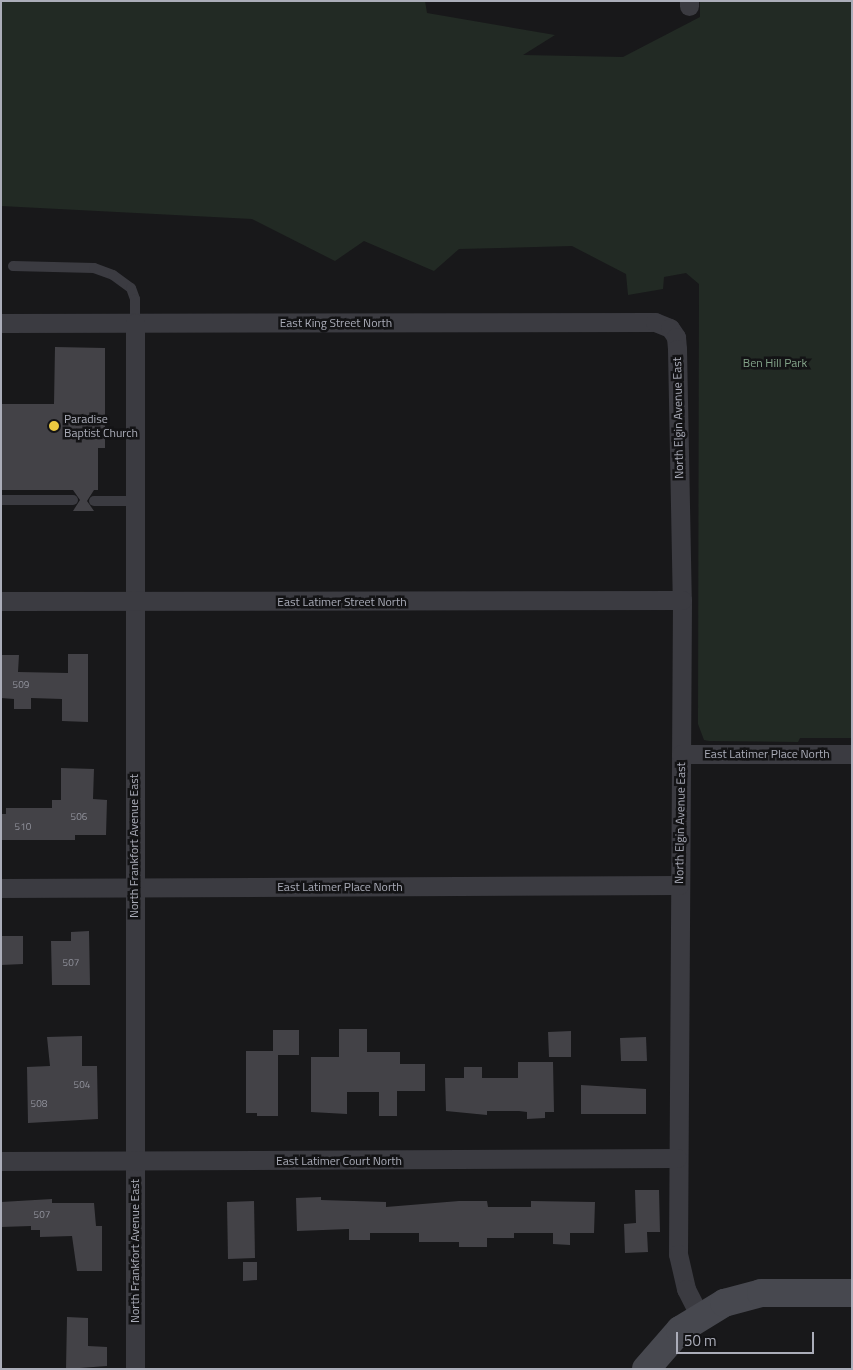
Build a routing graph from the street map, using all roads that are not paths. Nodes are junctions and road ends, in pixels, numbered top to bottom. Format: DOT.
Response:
graph roads {
  1 [pos="13,266"];
  2 [pos="1,323"];
  3 [pos="135,323"];
  4 [pos="670,328"];
  5 [pos="1,500"];
  6 [pos="73,500"];
  7 [pos="94,501"];
  8 [pos="135,501"];
  9 [pos="682,600"];
  10 [pos="1,601"];
  11 [pos="134,603"];
  12 [pos="681,754"];
  13 [pos="852,754"];
  14 [pos="679,885"];
  15 [pos="1,888"];
  16 [pos="134,888"];
  17 [pos="677,1158"];
  18 [pos="1,1161"];
  19 [pos="135,1162"];
  20 [pos="852,1293"];
  21 [pos="700,1316"];
  22 [pos="135,1369"];
  23 [pos="646,1369"];
  1 -- 3 [label="lane"];
  2 -- 3 [label="street, East King Street North"];
  3 -- 4 [label="street, East King Street North"];
  3 -- 8 [label="street, North Frankfort Avenue East"];
  4 -- 9 [label="street, North Elgin Avenue East"];
  5 -- 6 [label="lane"];
  7 -- 8 [label="lane"];
  8 -- 11 [label="street, North Frankfort Avenue East"];
  9 -- 11 [label="street, East Latimer Street North"];
  9 -- 12 [label="street, North Elgin Avenue East"];
  10 -- 11 [label="street, East Latimer Street North"];
  11 -- 16 [label="street, North Frankfort Avenue East"];
  12 -- 13 [label="street, East Latimer Place North"];
  12 -- 14 [label="street, North Elgin Avenue East"];
  14 -- 16 [label="street, East Latimer Place North"];
  14 -- 17 [label="street, North Elgin Avenue East"];
  15 -- 16 [label="street, East Latimer Place North"];
  16 -- 19 [label="street, North Frankfort Avenue East"];
  17 -- 19 [label="street, East Latimer Court North"];
  17 -- 21 [label="street, North Elgin Avenue East"];
  18 -- 19 [label="street, East Latimer Court North"];
  19 -- 22 [label="street, North Frankfort Avenue East"];
  20 -- 21 [label="street"];
  21 -- 23 [label="street"];
}
